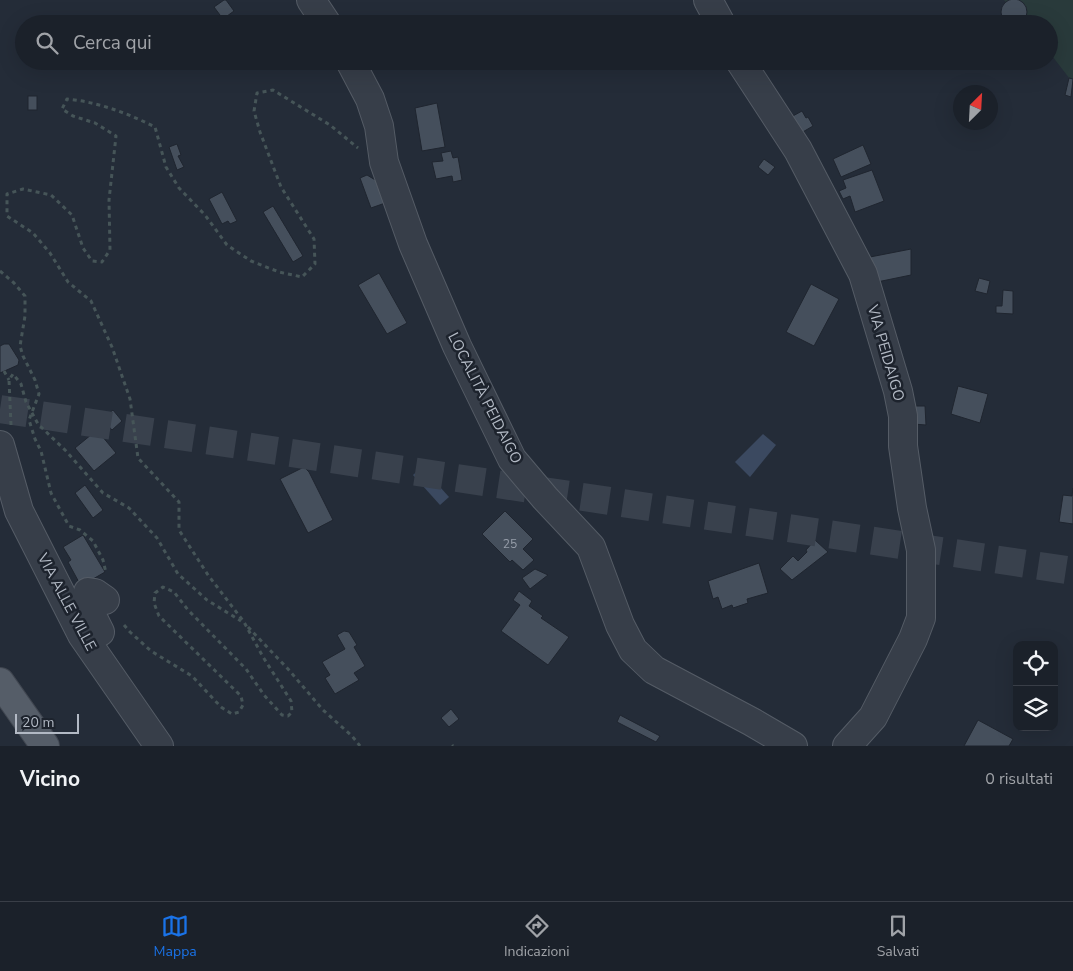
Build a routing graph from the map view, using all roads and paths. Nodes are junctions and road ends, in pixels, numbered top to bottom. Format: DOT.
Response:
graph roads {
  1 [pos="311,0"];
  2 [pos="708,0"];
  3 [pos="321,15"];
  4 [pos="716,15"];
  5 [pos="355,70"];
  6 [pos="746,70"];
  7 [pos="384,162"];
  8 [pos="0,271"];
  9 [pos="4,371"];
  10 [pos="9,380"];
  11 [pos="32,413"];
  12 [pos="6,439"];
  13 [pos="105,600"];
  14 [pos="244,622"];
  15 [pos="0,682"];
  16 [pos="154,739"];
  17 [pos="45,746"];
  18 [pos="360,746"];
  19 [pos="793,746"];
  20 [pos="847,746"];
  1 -- 3 [label="street"];
  2 -- 4 [label="street"];
  5 -- 7 [label="street, LOCALITÀ PEIDAIGO"];
  6 -- 20 [label="street, VIA PEIDAIGO"];
  7 -- 14 [label="path"];
  7 -- 19 [label="street, LOCALITÀ PEIDAIGO"];
  8 -- 11 [label="path"];
  9 -- 10 [label="path"];
  10 -- 11 [label="path"];
  10 -- 12 [label="path"];
  11 -- 13 [label="path"];
  11 -- 14 [label="path"];
  12 -- 16 [label="street, VIA ALLE VILLE"];
  13 -- 14 [label="path"];
  13 -- 16 [label="street"];
  14 -- 18 [label="path"];
  15 -- 17 [label="main road"];
}
